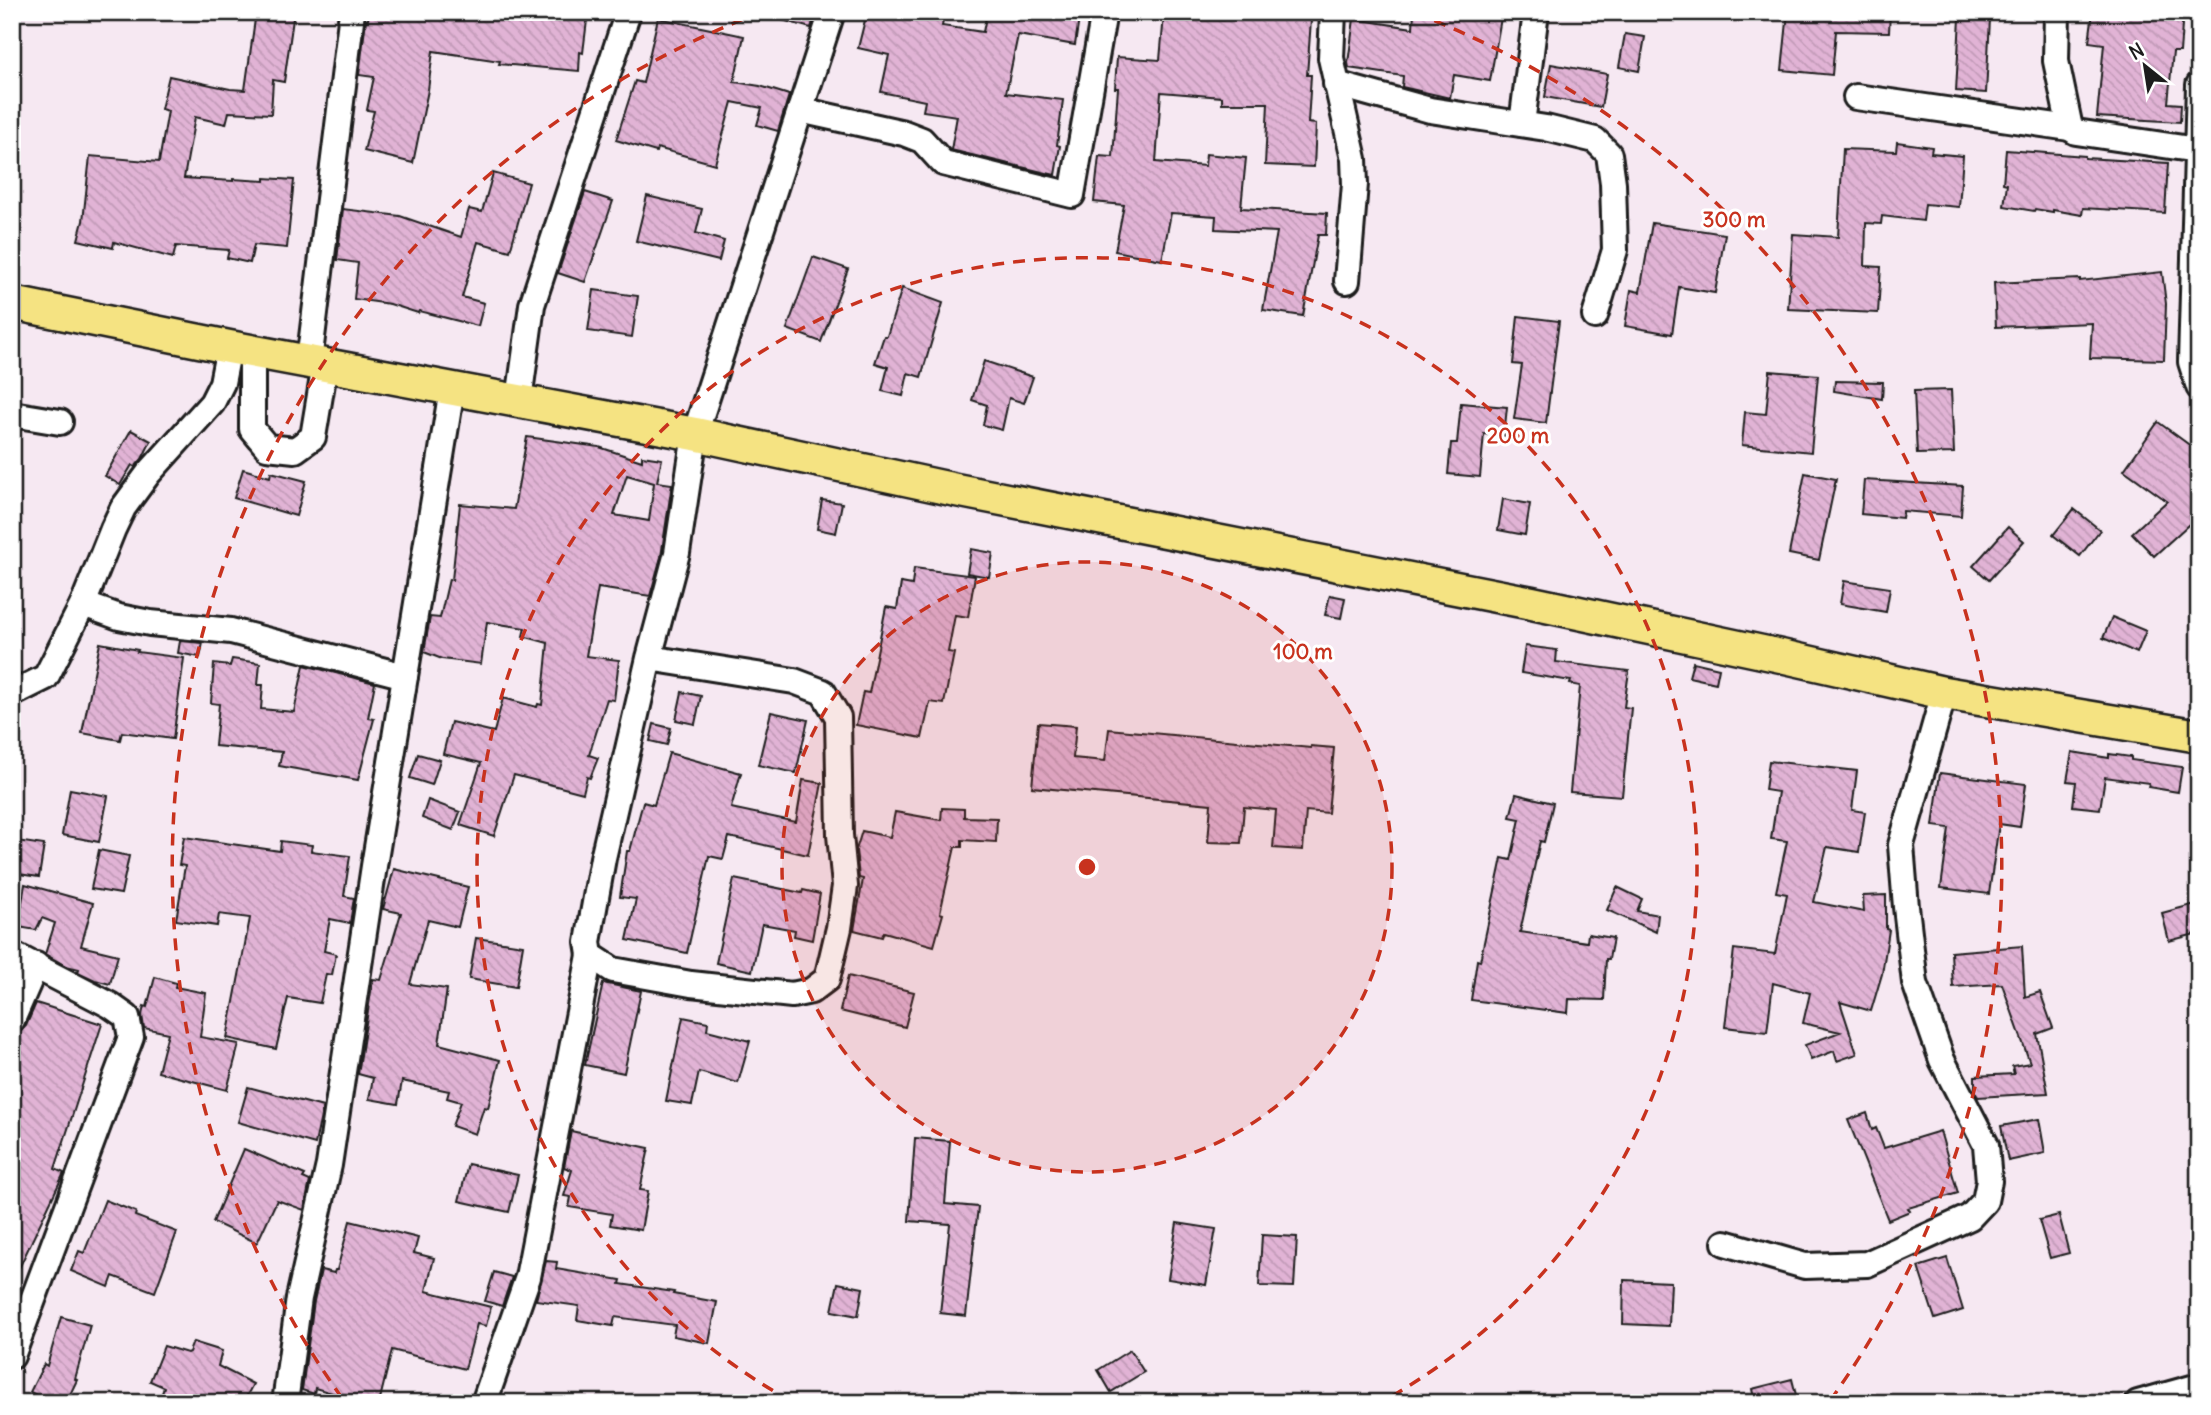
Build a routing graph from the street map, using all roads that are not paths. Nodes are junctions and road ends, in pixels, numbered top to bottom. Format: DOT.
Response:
graph roads {
  1 [pos="352,12"];
  2 [pos="628,12"];
  3 [pos="832,12"];
  4 [pos="1104,12"];
  5 [pos="1333,12"];
  6 [pos="1536,12"];
  7 [pos="2057,12"];
  8 [pos="1336,84"];
  9 [pos="2199,85"];
  10 [pos="1856,97"];
  11 [pos="800,110"];
  12 [pos="1522,124"];
  13 [pos="2070,128"];
  14 [pos="2197,150"];
  15 [pos="1347,281"];
  16 [pos="12,303"];
  17 [pos="1595,316"];
  18 [pos="240,349"];
  19 [pos="317,363"];
  20 [pos="2199,387"];
  21 [pos="452,389"];
  22 [pos="519,400"];
  23 [pos="12,414"];
  24 [pos="61,422"];
  25 [pos="695,434"];
  26 [pos="83,604"];
  27 [pos="649,658"];
  28 [pos="405,676"];
  29 [pos="1944,693"];
  30 [pos="12,694"];
  31 [pos="2199,736"];
  32 [pos="12,954"];
  33 [pos="590,955"];
  34 [pos="36,965"];
  35 [pos="12,1020"];
  36 [pos="1725,1243"];
  37 [pos="12,1356"];
  38 [pos="2199,1386"];
  39 [pos="285,1403"];
  40 [pos="484,1403"];
  41 [pos="2138,1403"];
  1 -- 19 [label="street"];
  2 -- 22 [label="street"];
  3 -- 11 [label="street"];
  4 -- 11 [label="street"];
  5 -- 8 [label="street"];
  6 -- 12 [label="street"];
  7 -- 13 [label="street"];
  8 -- 12 [label="street"];
  8 -- 15 [label="street"];
  9 -- 14 [label="street"];
  10 -- 13 [label="street"];
  11 -- 25 [label="street"];
  12 -- 17 [label="street"];
  13 -- 14 [label="street"];
  14 -- 20 [label="street"];
  16 -- 18 [label="main road"];
  18 -- 19 [label="main road"];
  18 -- 19 [label="street"];
  18 -- 26 [label="street"];
  19 -- 21 [label="main road"];
  21 -- 22 [label="main road"];
  21 -- 28 [label="street"];
  22 -- 25 [label="main road"];
  23 -- 24 [label="street"];
  25 -- 27 [label="street"];
  25 -- 29 [label="main road"];
  26 -- 28 [label="street"];
  26 -- 30 [label="street"];
  27 -- 33 [label="street"];
  27 -- 33 [label="street"];
  28 -- 39 [label="street"];
  29 -- 31 [label="main road"];
  29 -- 36 [label="street"];
  32 -- 34 [label="street"];
  33 -- 40 [label="street"];
  34 -- 35 [label="street"];
  34 -- 37 [label="street"];
  38 -- 41 [label="street"];
}
